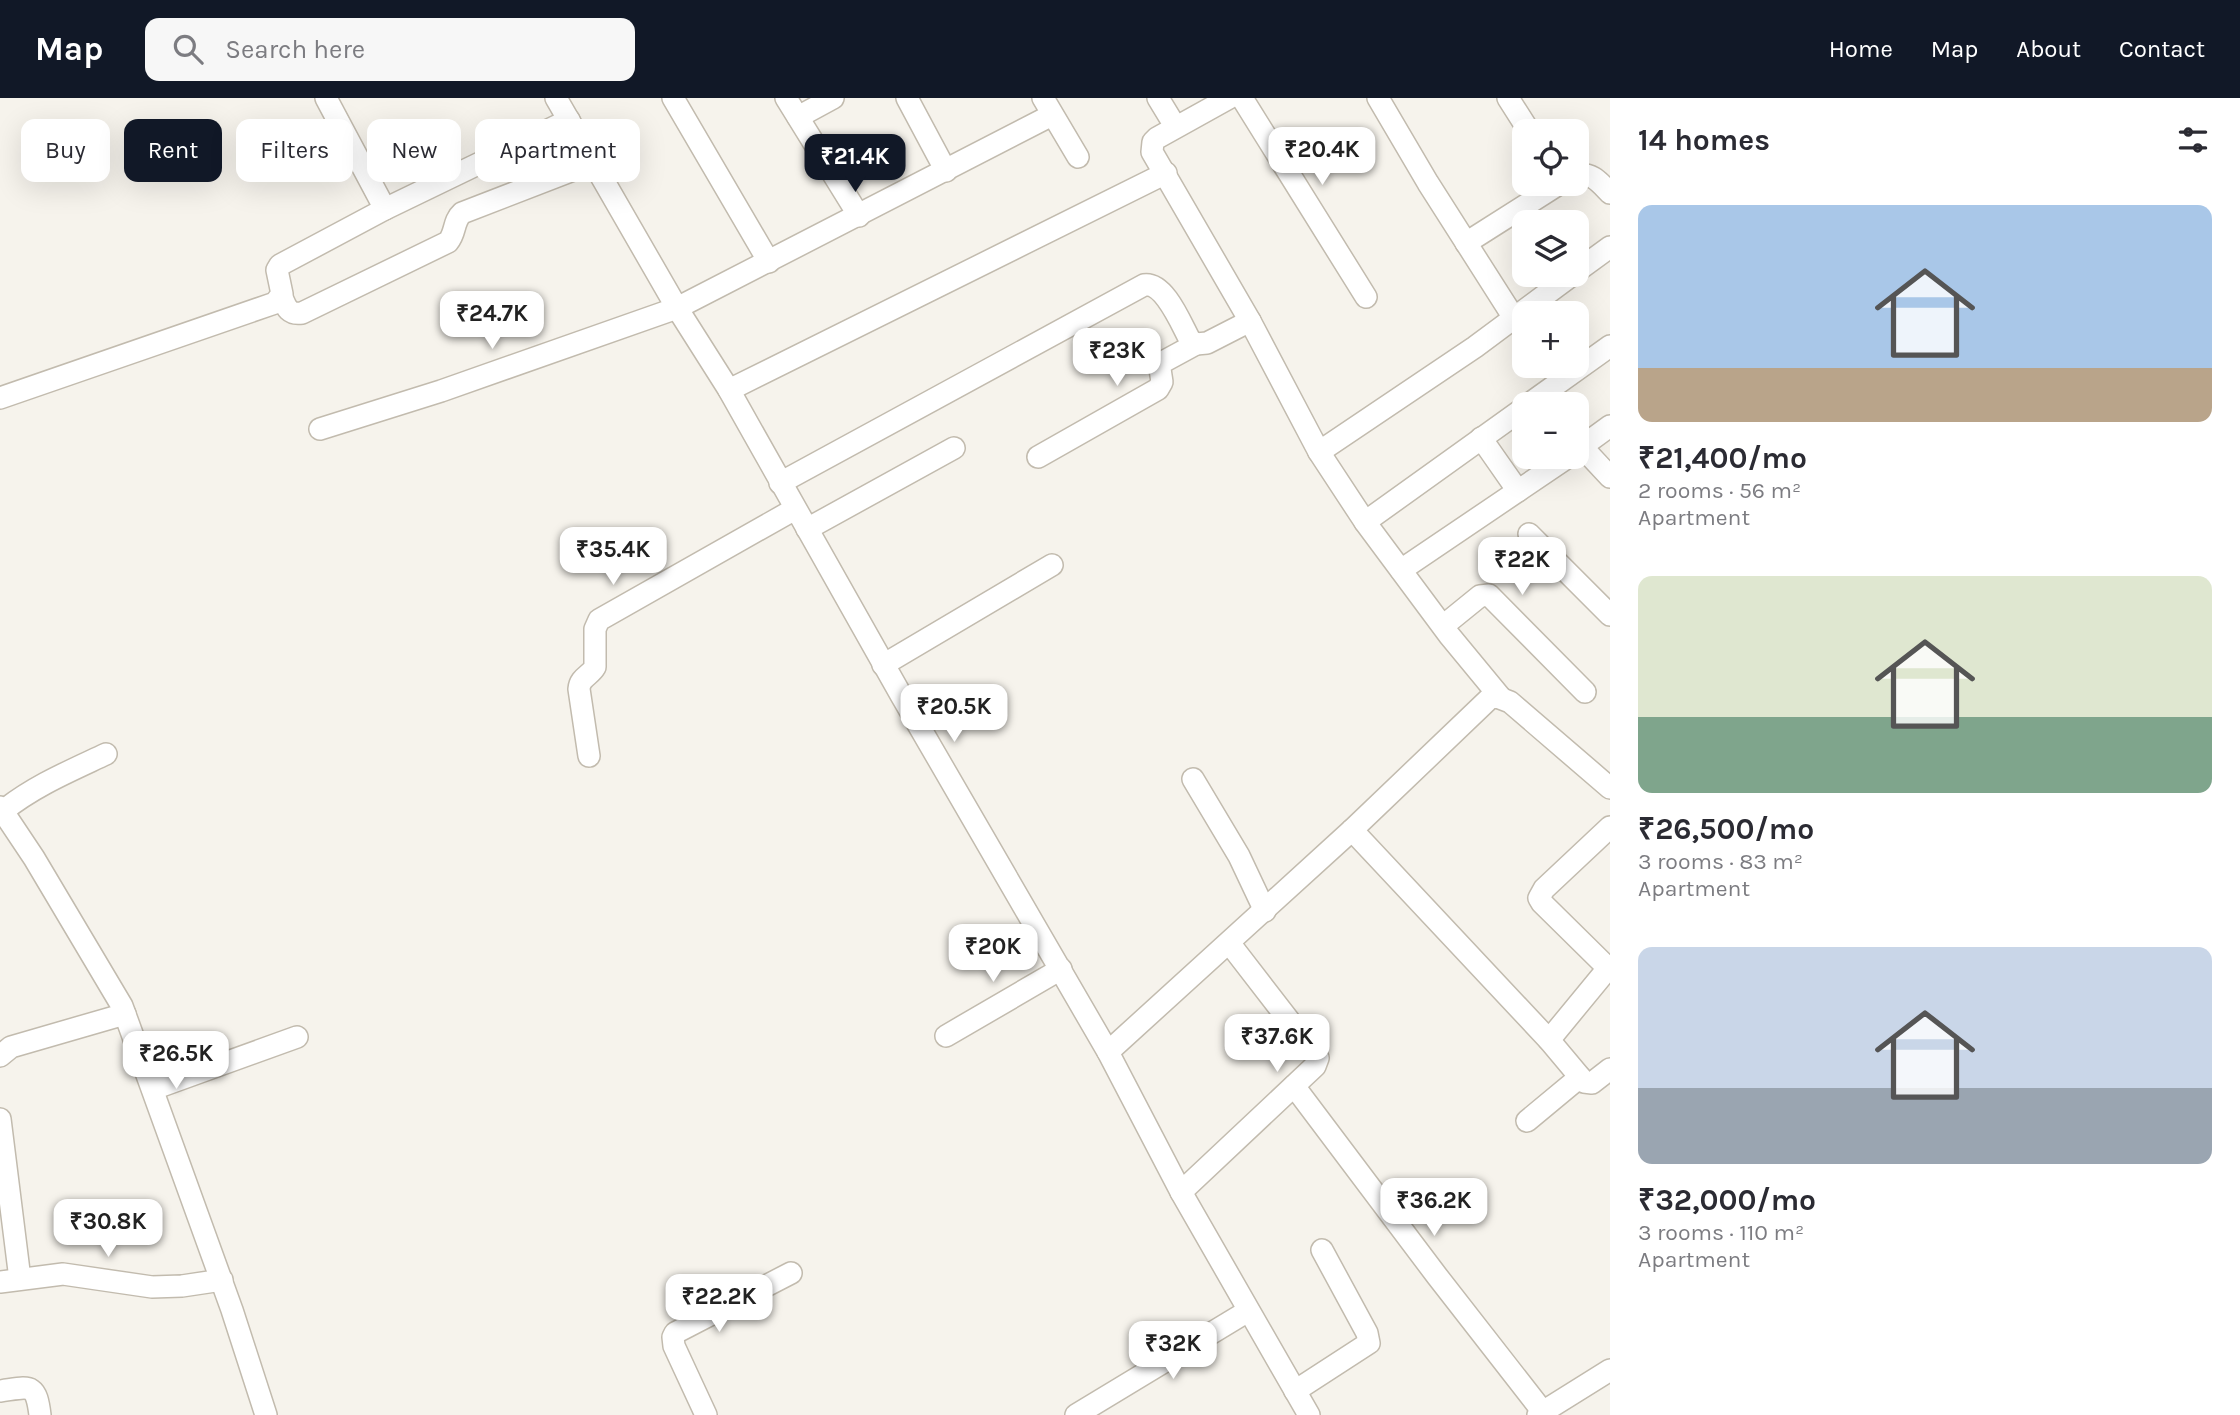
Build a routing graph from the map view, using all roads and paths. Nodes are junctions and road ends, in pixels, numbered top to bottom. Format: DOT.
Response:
graph roads {
  1 [pos="326,98"];
  2 [pos="556,98"];
  3 [pos="673,98"];
  4 [pos="786,98"];
  5 [pos="833,98"];
  6 [pos="907,98"];
  7 [pos="1158,98"];
  8 [pos="1229,98"];
  9 [pos="1242,98"];
  10 [pos="1378,98"];
  11 [pos="1508,98"];
  12 [pos="1048,107"];
  13 [pos="799,117"];
  14 [pos="568,119"];
  15 [pos="1521,119"];
  16 [pos="1175,126"];
  17 [pos="1079,157"];
  18 [pos="475,165"];
  19 [pos="946,171"];
  20 [pos="1166,173"];
  21 [pos="1589,176"];
  22 [pos="542,182"];
  23 [pos="605,182"];
  24 [pos="1610,194"];
  25 [pos="1540,196"];
  26 [pos="385,209"];
  27 [pos="859,216"];
  28 [pos="1466,243"];
  29 [pos="1610,247"];
  30 [pos="769,262"];
  31 [pos="1589,262"];
  32 [pos="1556,287"];
  33 [pos="281,295"];
  34 [pos="1366,297"];
  35 [pos="1537,301"];
  36 [pos="677,308"];
  37 [pos="1512,315"];
  38 [pos="1512,319"];
  39 [pos="1250,321"];
  40 [pos="1196,344"];
  41 [pos="1610,346"];
  42 [pos="729,390"];
  43 [pos="1546,392"];
  44 [pos="0,398"];
  45 [pos="1512,416"];
  46 [pos="1610,426"];
  47 [pos="320,429"];
  48 [pos="1481,438"];
  49 [pos="1589,441"];
  50 [pos="954,448"];
  51 [pos="1319,452"];
  52 [pos="1038,457"];
  53 [pos="1589,461"];
  54 [pos="1549,469"];
  55 [pos="1610,477"];
  56 [pos="780,483"];
  57 [pos="1518,491"];
  58 [pos="795,509"];
  59 [pos="1365,522"];
  60 [pos="807,529"];
  61 [pos="1530,534"];
  62 [pos="1052,565"];
  63 [pos="1401,570"];
  64 [pos="1610,615"];
  65 [pos="1443,626"];
  66 [pos="883,665"];
  67 [pos="1585,692"];
  68 [pos="1501,698"];
  69 [pos="106,754"];
  70 [pos="589,756"];
  71 [pos="1193,779"];
  72 [pos="1610,788"];
  73 [pos="1,809"];
  74 [pos="1352,830"];
  75 [pos="1606,841"];
  76 [pos="1265,911"];
  77 [pos="1230,944"];
  78 [pos="1609,967"];
  79 [pos="1060,969"];
  80 [pos="125,1014"];
  81 [pos="946,1036"];
  82 [pos="298,1037"];
  83 [pos="1549,1040"];
  84 [pos="1108,1052"];
  85 [pos="0,1056"];
  86 [pos="1610,1069"];
  87 [pos="1580,1077"];
  88 [pos="1294,1086"];
  89 [pos="153,1089"];
  90 [pos="0,1119"];
  91 [pos="1527,1121"];
  92 [pos="4,1178"];
  93 [pos="1181,1192"];
  94 [pos="7,1229"];
  95 [pos="1322,1250"];
  96 [pos="791,1273"];
  97 [pos="222,1280"];
  98 [pos="10,1281"];
  99 [pos="1248,1311"];
  100 [pos="1610,1370"];
  101 [pos="0,1391"];
  102 [pos="1296,1391"];
  103 [pos="1541,1413"];
  104 [pos="40,1415"];
  105 [pos="265,1415"];
  106 [pos="706,1415"];
  107 [pos="1076,1415"];
  108 [pos="1309,1415"];
  1 -- 26 [label="street"];
  2 -- 14 [label="street"];
  3 -- 30 [label="street"];
  4 -- 13 [label="street"];
  5 -- 13 [label="street"];
  6 -- 19 [label="street"];
  7 -- 16 [label="street"];
  8 -- 16 [label="street"];
  9 -- 34 [label="street"];
  10 -- 28 [label="street"];
  11 -- 15 [label="street"];
  12 -- 17 [label="street"];
  12 -- 19 [label="street"];
  13 -- 27 [label="street"];
  16 -- 20 [label="street"];
  18 -- 26 [label="street"];
  19 -- 27 [label="street"];
  20 -- 39 [label="street"];
  20 -- 42 [label="street"];
  21 -- 24 [label="street"];
  22 -- 33 [label="street"];
  23 -- 36 [label="street"];
  25 -- 28 [label="street"];
  26 -- 33 [label="street"];
  27 -- 30 [label="street"];
  28 -- 37 [label="street"];
  29 -- 31 [label="street"];
  30 -- 36 [label="street"];
  32 -- 35 [label="street"];
  33 -- 44 [label="street"];
  36 -- 42 [label="street"];
  36 -- 47 [label="street"];
  38 -- 51 [label="street"];
  39 -- 40 [label="street"];
  39 -- 51 [label="street"];
  40 -- 52 [label="street"];
  40 -- 56 [label="street"];
  41 -- 43 [label="street"];
  42 -- 56 [label="street"];
  45 -- 48 [label="street"];
  46 -- 49 [label="street"];
  48 -- 57 [label="street"];
  48 -- 59 [label="street"];
  50 -- 60 [label="street"];
  51 -- 59 [label="street"];
  53 -- 55 [label="street"];
  54 -- 57 [label="street"];
  56 -- 58 [label="street"];
  57 -- 63 [label="street"];
  58 -- 60 [label="street"];
  58 -- 70 [label="street"];
  59 -- 63 [label="street"];
  60 -- 66 [label="street"];
  61 -- 64 [label="street"];
  62 -- 66 [label="street"];
  63 -- 65 [label="street"];
  65 -- 67 [label="street"];
  65 -- 68 [label="street"];
  66 -- 79 [label="street"];
  68 -- 72 [label="street"];
  68 -- 74 [label="street"];
  69 -- 73 [label="street"];
  71 -- 76 [label="street"];
  73 -- 80 [label="street"];
  74 -- 76 [label="street"];
  74 -- 83 [label="street"];
  75 -- 78 [label="street"];
  76 -- 77 [label="street"];
  77 -- 84 [label="street"];
  77 -- 88 [label="street"];
  78 -- 83 [label="street"];
  79 -- 81 [label="street"];
  79 -- 84 [label="street"];
  80 -- 85 [label="street"];
  80 -- 89 [label="street"];
  82 -- 89 [label="street"];
  83 -- 87 [label="street"];
  84 -- 93 [label="street"];
  86 -- 87 [label="street"];
  87 -- 91 [label="street"];
  88 -- 93 [label="street"];
  88 -- 103 [label="street"];
  89 -- 97 [label="street"];
  90 -- 92 [label="street"];
  92 -- 94 [label="street"];
  93 -- 99 [label="street"];
  94 -- 98 [label="street"];
  95 -- 102 [label="street"];
  96 -- 106 [label="street"];
  97 -- 98 [label="street"];
  97 -- 105 [label="street"];
  99 -- 102 [label="street"];
  99 -- 107 [label="street"];
  100 -- 103 [label="street"];
  101 -- 104 [label="street"];
  102 -- 108 [label="street"];
}
